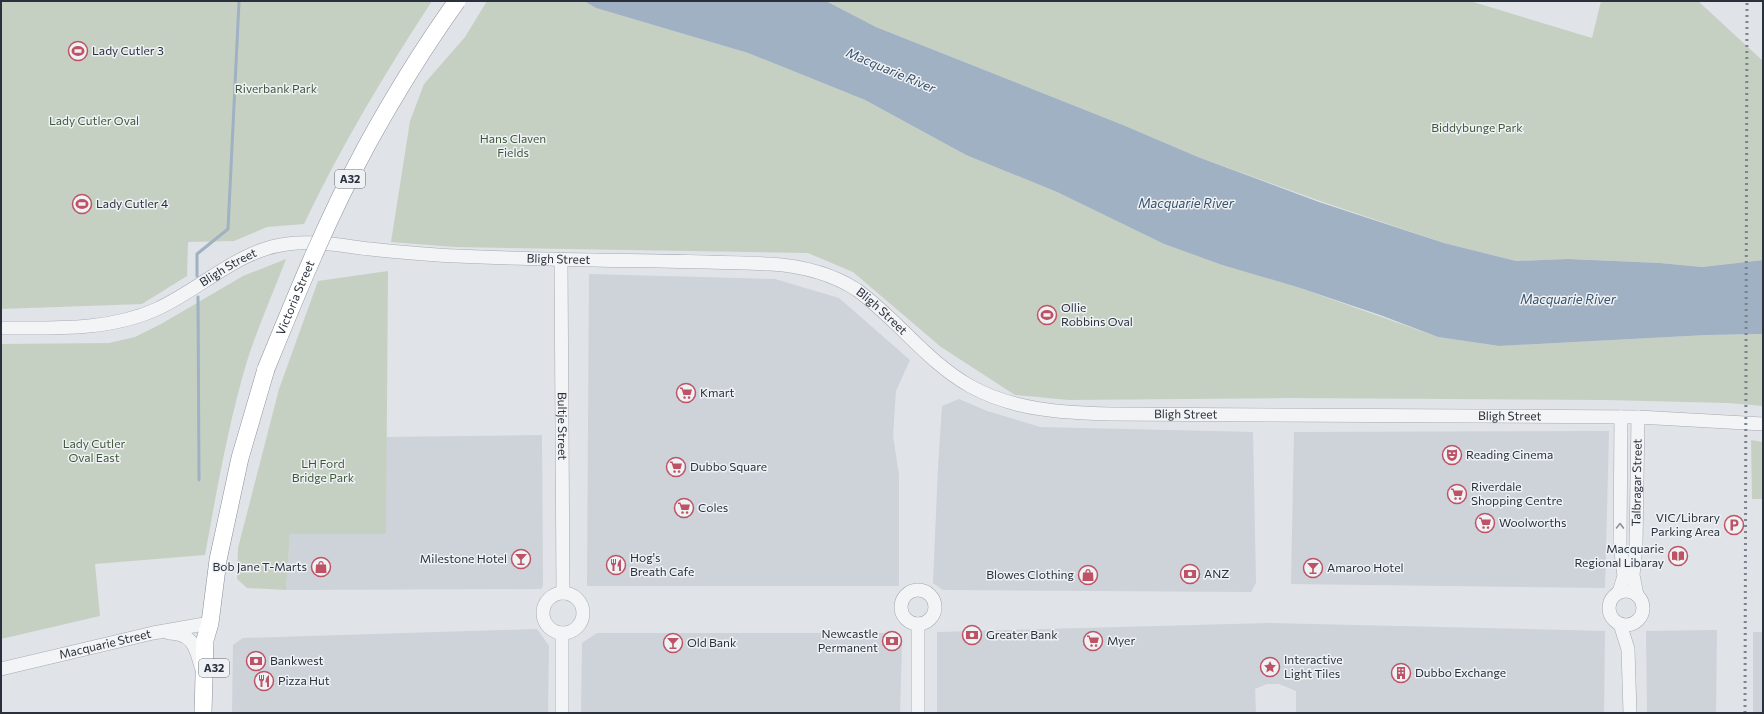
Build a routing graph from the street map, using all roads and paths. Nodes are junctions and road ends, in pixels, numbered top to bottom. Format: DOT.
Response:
graph roads {
  1 [pos="457,1"];
  2 [pos="561,259"];
  3 [pos="1,328"];
  4 [pos="1622,417"];
  5 [pos="1638,417"];
  6 [pos="1763,424"];
  7 [pos="1619,592"];
  8 [pos="563,593"];
  9 [pos="1637,595"];
  10 [pos="210,623"];
  11 [pos="1634,623"];
  12 [pos="918,624"];
  13 [pos="1620,624"];
  14 [pos="153,633"];
  15 [pos="562,633"];
  16 [pos="1628,649"];
  17 [pos="1,669"];
  18 [pos="204,681"];
  19 [pos="203,713"];
  20 [pos="214,713"];
  21 [pos="562,713"];
  22 [pos="918,713"];
  23 [pos="1630,713"];
  1 -- 10 [label="highway, Victoria Street / A32, bridge"];
  2 -- 3 [label="street, Bligh Street"];
  2 -- 4 [label="street, Bligh Street"];
  2 -- 8 [label="street, Bultje Street"];
  4 -- 5 [label="street, Bligh Street"];
  7 -- 4 [label="street, Talbragar Street, one-way"];
  5 -- 6 [label="street, Bligh Street"];
  5 -- 9 [label="street, Talbragar Street"];
  7 -- 9 [label="street"];
  7 -- 13 [label="street"];
  8 -- 15 [label="street"];
  8 -- 15 [label="street"];
  9 -- 11 [label="street"];
  10 -- 14 [label="street, Macquarie Street"];
  10 -- 18 [label="highway, A32"];
  10 -- 20 [label="highway, A32"];
  11 -- 13 [label="street"];
  11 -- 16 [label="street"];
  12 -- 22 [label="street"];
  13 -- 16 [label="street"];
  14 -- 17 [label="street, Macquarie Street"];
  14 -- 18 [label="street"];
  15 -- 21 [label="street"];
  16 -- 23 [label="street"];
  18 -- 19 [label="highway, A32"];
}
